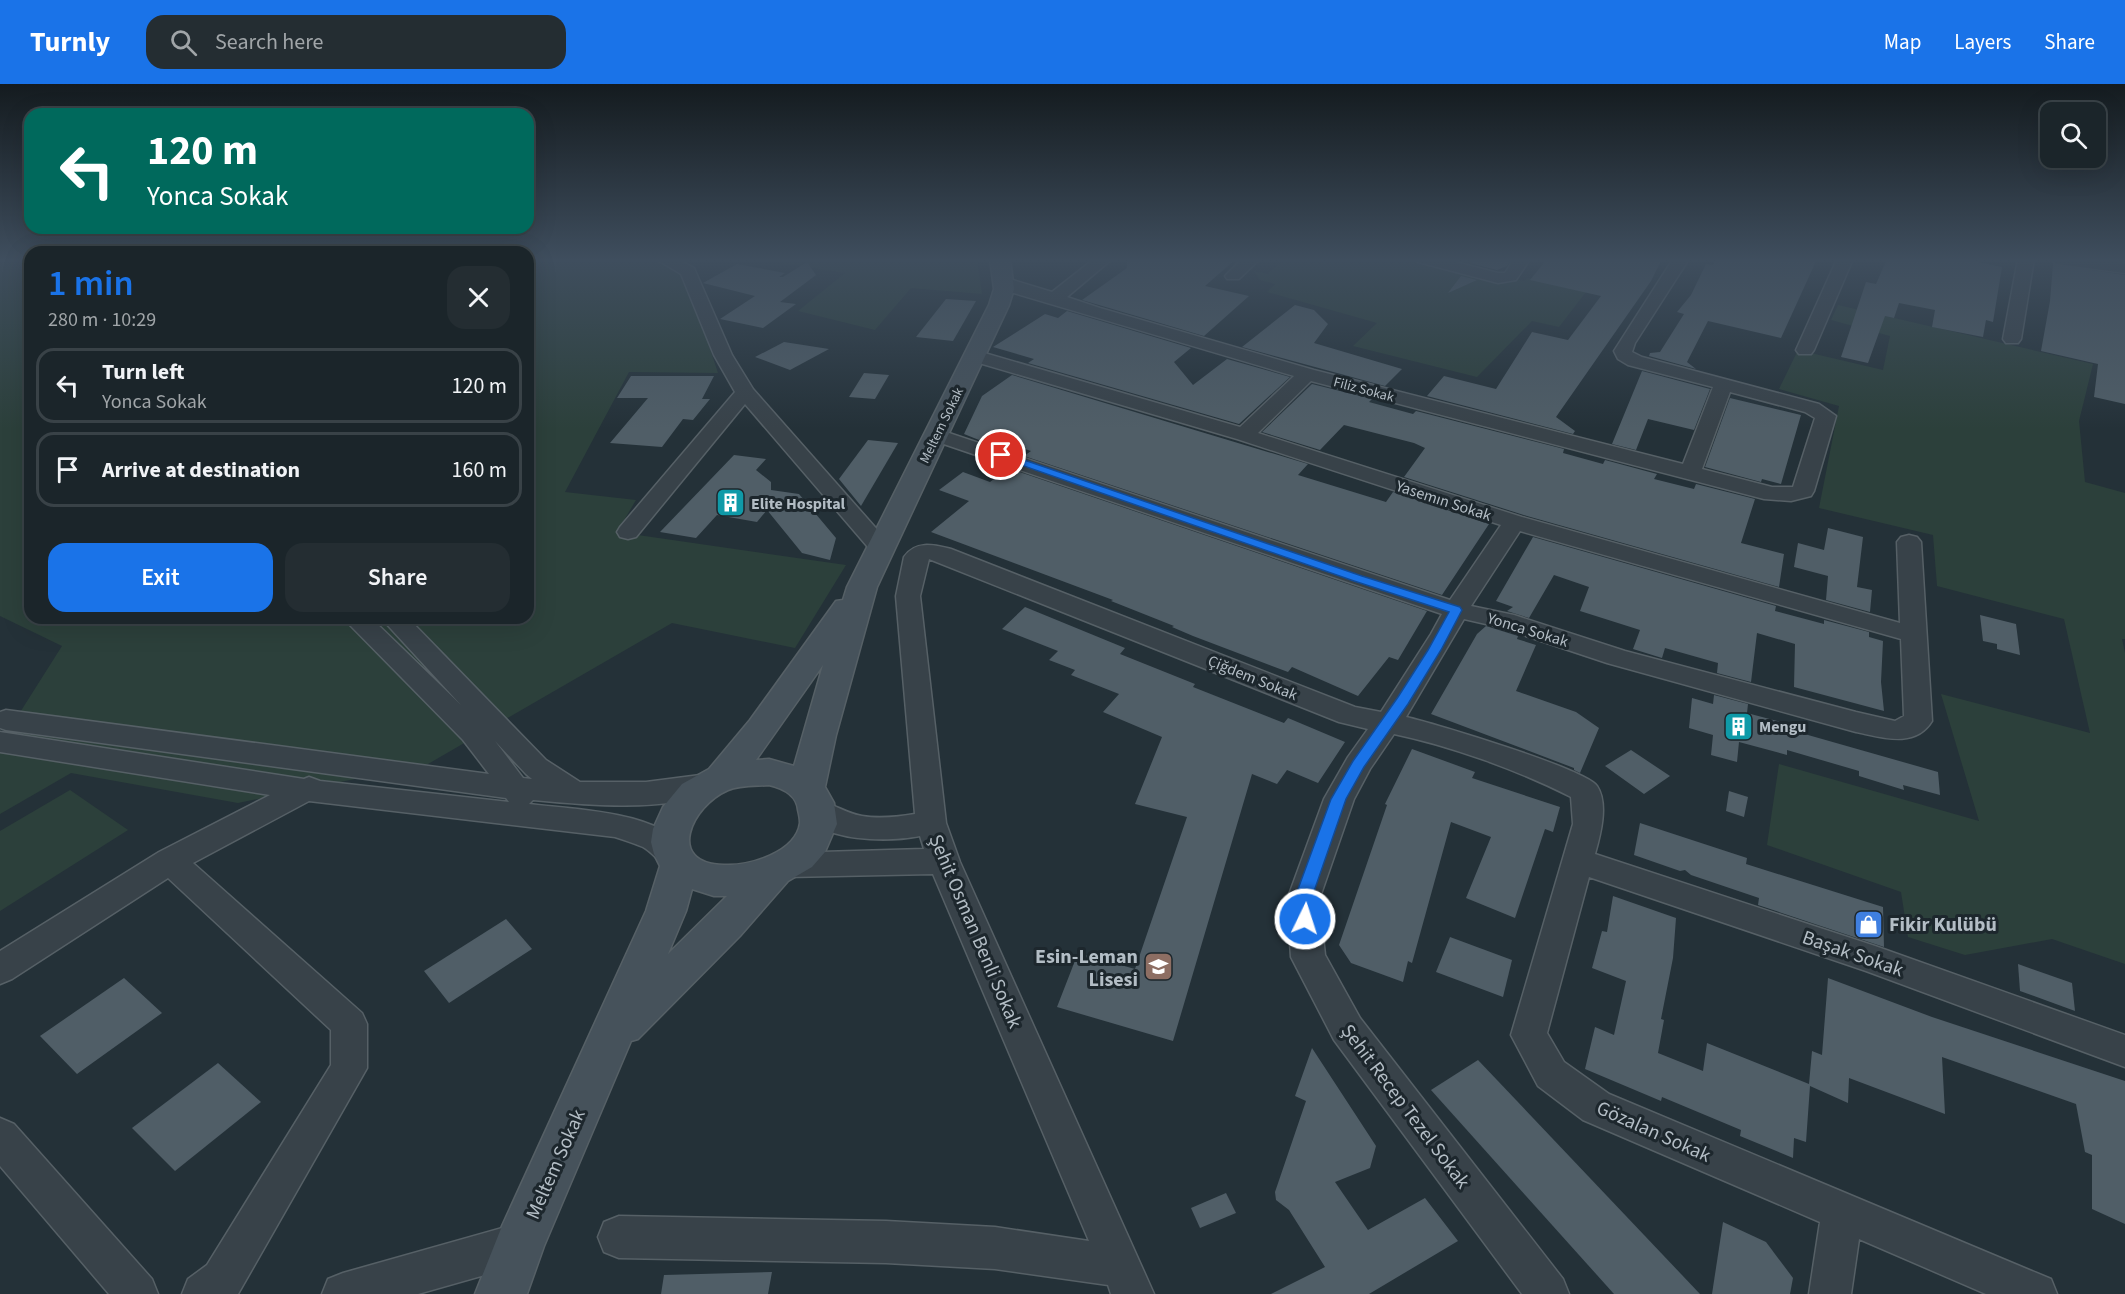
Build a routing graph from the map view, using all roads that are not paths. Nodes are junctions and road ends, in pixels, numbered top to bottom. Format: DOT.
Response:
graph roads {
  1 [pos="707,315"];
  2 [pos="992,315"];
  3 [pos="1106,315"];
  4 [pos="1644,315"];
  5 [pos="1820,315"];
  6 [pos="2016,315"];
  7 [pos="2012,339"];
  8 [pos="1805,350"];
  9 [pos="975,356"];
  10 [pos="1307,374"];
  11 [pos="1723,385"];
  12 [pos="745,392"];
  13 [pos="936,435"];
  14 [pos="1244,435"];
  15 [pos="1690,473"];
  16 [pos="1514,522"];
  17 [pos="628,532"];
  18 [pos="1909,542"];
  19 [pos="881,548"];
  20 [pos="925,551"];
  21 [pos="862,587"];
  22 [pos="1456,610"];
  23 [pos="362,624"];
  24 [pos="400,624"];
  25 [pos="1915,635"];
  26 [pos="1387,724"];
  27 [pos="3,731"];
  28 [pos="332,765"];
  29 [pos="714,782"];
  30 [pos="516,788"];
  31 [pos="306,790"];
  32 [pos="1585,791"];
  33 [pos="571,792"];
  34 [pos="813,800"];
  35 [pos="535,817"];
  36 [pos="931,823"];
  37 [pos="676,860"];
  38 [pos="170,861"];
  39 [pos="1579,861"];
  40 [pos="944,862"];
  41 [pos="780,869"];
  42 [pos="0,969"];
  43 [pos="612,1036"];
  44 [pos="2125,1051"];
  45 [pos="0,1137"];
  46 [pos="1842,1213"];
  47 [pos="619,1237"];
  48 [pos="520,1244"];
  49 [pos="1126,1280"];
  50 [pos="137,1294"];
  51 [pos="203,1294"];
  52 [pos="342,1294"];
  53 [pos="501,1294"];
  54 [pos="1548,1294"];
  55 [pos="1830,1294"];
  56 [pos="2036,1294"];
  1 -- 12 [label="street"];
  2 -- 9 [label="main road, Meltem Sokak"];
  3 -- 10 [label="street, Filiz Sokak"];
  4 -- 11 [label="street"];
  5 -- 8 [label="street"];
  6 -- 7 [label="street"];
  9 -- 13 [label="main road, Meltem Sokak"];
  9 -- 14 [label="street, Yasemın Sokak"];
  10 -- 14 [label="street"];
  10 -- 15 [label="street, Filiz Sokak"];
  11 -- 15 [label="street"];
  11 -- 15 [label="street, Filiz Sokak"];
  12 -- 17 [label="street"];
  12 -- 19 [label="street"];
  13 -- 19 [label="main road, Meltem Sokak"];
  13 -- 22 [label="street, Yonca Sokak"];
  14 -- 16 [label="street, Yasemın Sokak"];
  16 -- 22 [label="street"];
  16 -- 25 [label="street, Yasemın Sokak"];
  18 -- 25 [label="street"];
  19 -- 21 [label="main road, Meltem Sokak"];
  20 -- 26 [label="street, Çiğdem Sokak"];
  20 -- 36 [label="street, Şehit Osman Benli Sokak"];
  21 -- 29 [label="main road, Meltem Sokak"];
  21 -- 34 [label="main road, Meltem Sokak"];
  22 -- 25 [label="street, Yonca Sokak"];
  22 -- 26 [label="street"];
  23 -- 30 [label="street"];
  24 -- 33 [label="street"];
  26 -- 32 [label="street, Çiğdem Sokak"];
  26 -- 54 [label="street, Şehit Recep Tezel Sokak"];
  27 -- 28 [label="street"];
  27 -- 31 [label="street"];
  28 -- 30 [label="street"];
  28 -- 31 [label="street"];
  29 -- 33 [label="street"];
  29 -- 34 [label="main road"];
  29 -- 37 [label="main road"];
  30 -- 33 [label="street"];
  30 -- 35 [label="street"];
  31 -- 35 [label="street"];
  31 -- 38 [label="street"];
  32 -- 39 [label="street, Gözalan Sokak"];
  34 -- 36 [label="street"];
  34 -- 41 [label="main road"];
  35 -- 37 [label="street"];
  36 -- 40 [label="street, Şehit Osman Benli Sokak"];
  37 -- 41 [label="main road"];
  37 -- 43 [label="main road, Meltem Sokak"];
  38 -- 42 [label="street"];
  38 -- 51 [label="street"];
  39 -- 44 [label="street, Başak Sokak"];
  39 -- 46 [label="street, Gözalan Sokak"];
  40 -- 41 [label="street"];
  40 -- 49 [label="street, Şehit Osman Benli Sokak"];
  41 -- 43 [label="main road, Meltem Sokak"];
  43 -- 48 [label="main road, Meltem Sokak"];
  45 -- 50 [label="street"];
  46 -- 55 [label="street"];
  46 -- 56 [label="street, Gözalan Sokak"];
  47 -- 49 [label="street"];
  48 -- 52 [label="street"];
  48 -- 53 [label="main road, Meltem Sokak"];
}
